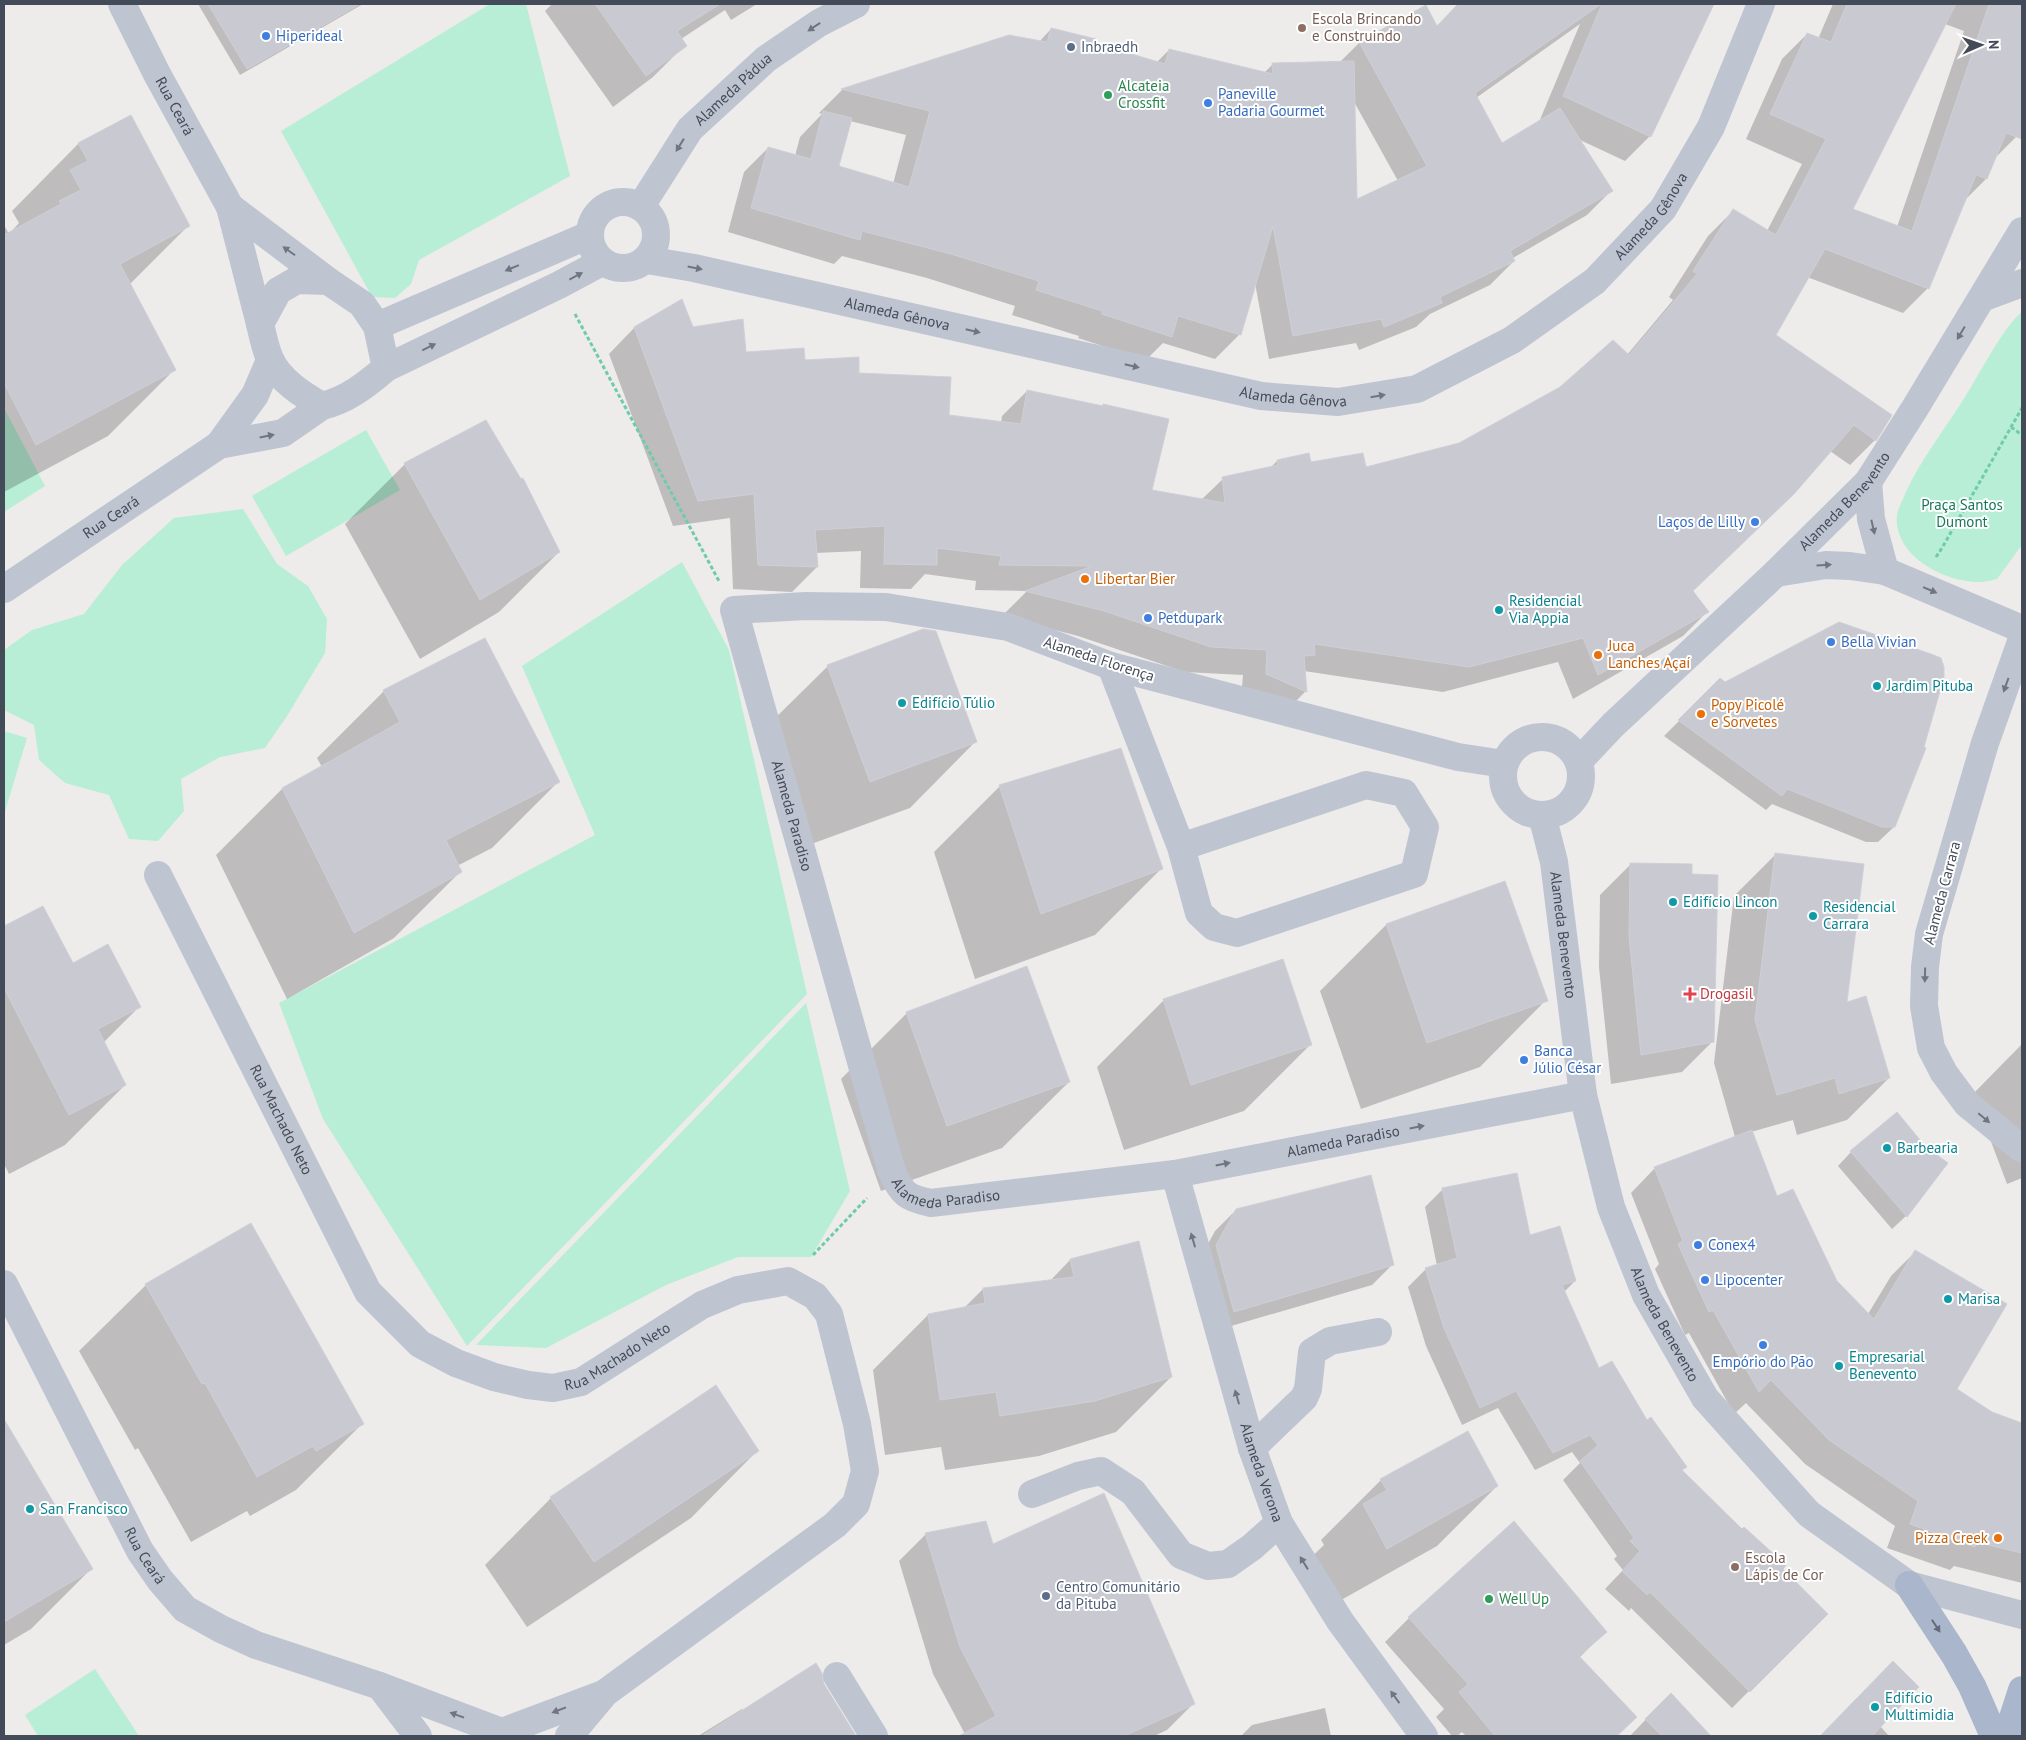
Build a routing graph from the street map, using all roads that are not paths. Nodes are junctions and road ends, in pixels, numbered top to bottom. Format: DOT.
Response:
graph roads {
  1 [pos="122,4"];
  2 [pos="856,4"];
  3 [pos="1761,4"];
  4 [pos="642,206"];
  5 [pos="230,207"];
  6 [pos="2022,232"];
  7 [pos="589,235"];
  8 [pos="647,260"];
  9 [pos="602,262"];
  10 [pos="328,281"];
  11 [pos="2022,284"];
  12 [pos="1982,298"];
  13 [pos="260,324"];
  14 [pos="377,326"];
  15 [pos="270,360"];
  16 [pos="386,368"];
  17 [pos="322,406"];
  18 [pos="219,445"];
  19 [pos="1868,482"];
  20 [pos="1885,571"];
  21 [pos="1776,573"];
  22 [pos="4,589"];
  23 [pos="734,610"];
  24 [pos="2022,629"];
  25 [pos="2022,639"];
  26 [pos="1111,666"];
  27 [pos="1575,755"];
  28 [pos="1504,770"];
  29 [pos="1549,814"];
  30 [pos="1181,847"];
  31 [pos="158,875"];
  32 [pos="1583,1095"];
  33 [pos="2022,1149"];
  34 [pos="1175,1174"];
  35 [pos="4,1284"];
  36 [pos="1378,1332"];
  37 [pos="1252,1448"];
  38 [pos="1032,1494"];
  39 [pos="1279,1523"];
  40 [pos="1909,1585"];
  41 [pos="2022,1615"];
  42 [pos="837,1676"];
  43 [pos="380,1686"];
  44 [pos="2022,1690"];
  45 [pos="604,1693"];
  46 [pos="503,1735"];
  47 [pos="418,1736"];
  48 [pos="570,1736"];
  49 [pos="874,1736"];
  50 [pos="1424,1736"];
  51 [pos="1994,1736"];
  52 [pos="2007,1736"];
  1 -- 5 [label="street, Rua Ceará"];
  2 -- 4 [label="street, Alameda Pádua, one-way"];
  8 -- 3 [label="street, Alameda Gênova, one-way"];
  4 -- 7 [label="street"];
  4 -- 8 [label="street"];
  10 -- 5 [label="street, Rua Ceará, one-way"];
  5 -- 13 [label="street, Rua Ceará"];
  6 -- 12 [label="street, Alameda Benevento"];
  7 -- 9 [label="street"];
  7 -- 14 [label="street, one-way"];
  8 -- 9 [label="street"];
  16 -- 9 [label="street, one-way"];
  10 -- 13 [label="street"];
  10 -- 14 [label="street"];
  11 -- 12 [label="street"];
  12 -- 19 [label="street, Alameda Benevento, one-way"];
  13 -- 15 [label="street"];
  14 -- 16 [label="street"];
  15 -- 17 [label="street"];
  15 -- 18 [label="street, Rua Ceará"];
  16 -- 17 [label="street"];
  18 -- 17 [label="street, Rua Ceará, one-way"];
  18 -- 22 [label="street, Rua Ceará"];
  19 -- 20 [label="street, one-way"];
  19 -- 21 [label="street, Alameda Benevento"];
  21 -- 20 [label="street, one-way"];
  20 -- 24 [label="street, one-way"];
  21 -- 27 [label="street, Alameda Benevento"];
  23 -- 26 [label="street, Alameda Florença"];
  23 -- 34 [label="street, Alameda Paradiso"];
  25 -- 33 [label="street, Alameda Carrara, one-way"];
  26 -- 28 [label="street, Alameda Florença"];
  26 -- 30 [label="street"];
  27 -- 28 [label="street"];
  27 -- 29 [label="street"];
  28 -- 29 [label="street"];
  29 -- 32 [label="street, Alameda Benevento"];
  30 -- 30 [label="street"];
  31 -- 45 [label="street, Rua Machado Neto"];
  34 -- 32 [label="street, Alameda Paradiso, one-way"];
  32 -- 40 [label="street, Alameda Benevento"];
  37 -- 34 [label="street, Alameda Verona, one-way"];
  35 -- 43 [label="street, Rua Ceará"];
  36 -- 37 [label="street"];
  37 -- 39 [label="street, Alameda Verona"];
  38 -- 39 [label="street"];
  50 -- 39 [label="street, Alameda Verona, one-way"];
  40 -- 41 [label="street, Alameda Benevento"];
  40 -- 51 [label="main road, one-way"];
  42 -- 49 [label="street"];
  46 -- 43 [label="street, Rua Ceará, one-way"];
  43 -- 47 [label="street"];
  44 -- 52 [label="main road"];
  45 -- 46 [label="street, one-way"];
  45 -- 48 [label="street"];
}
